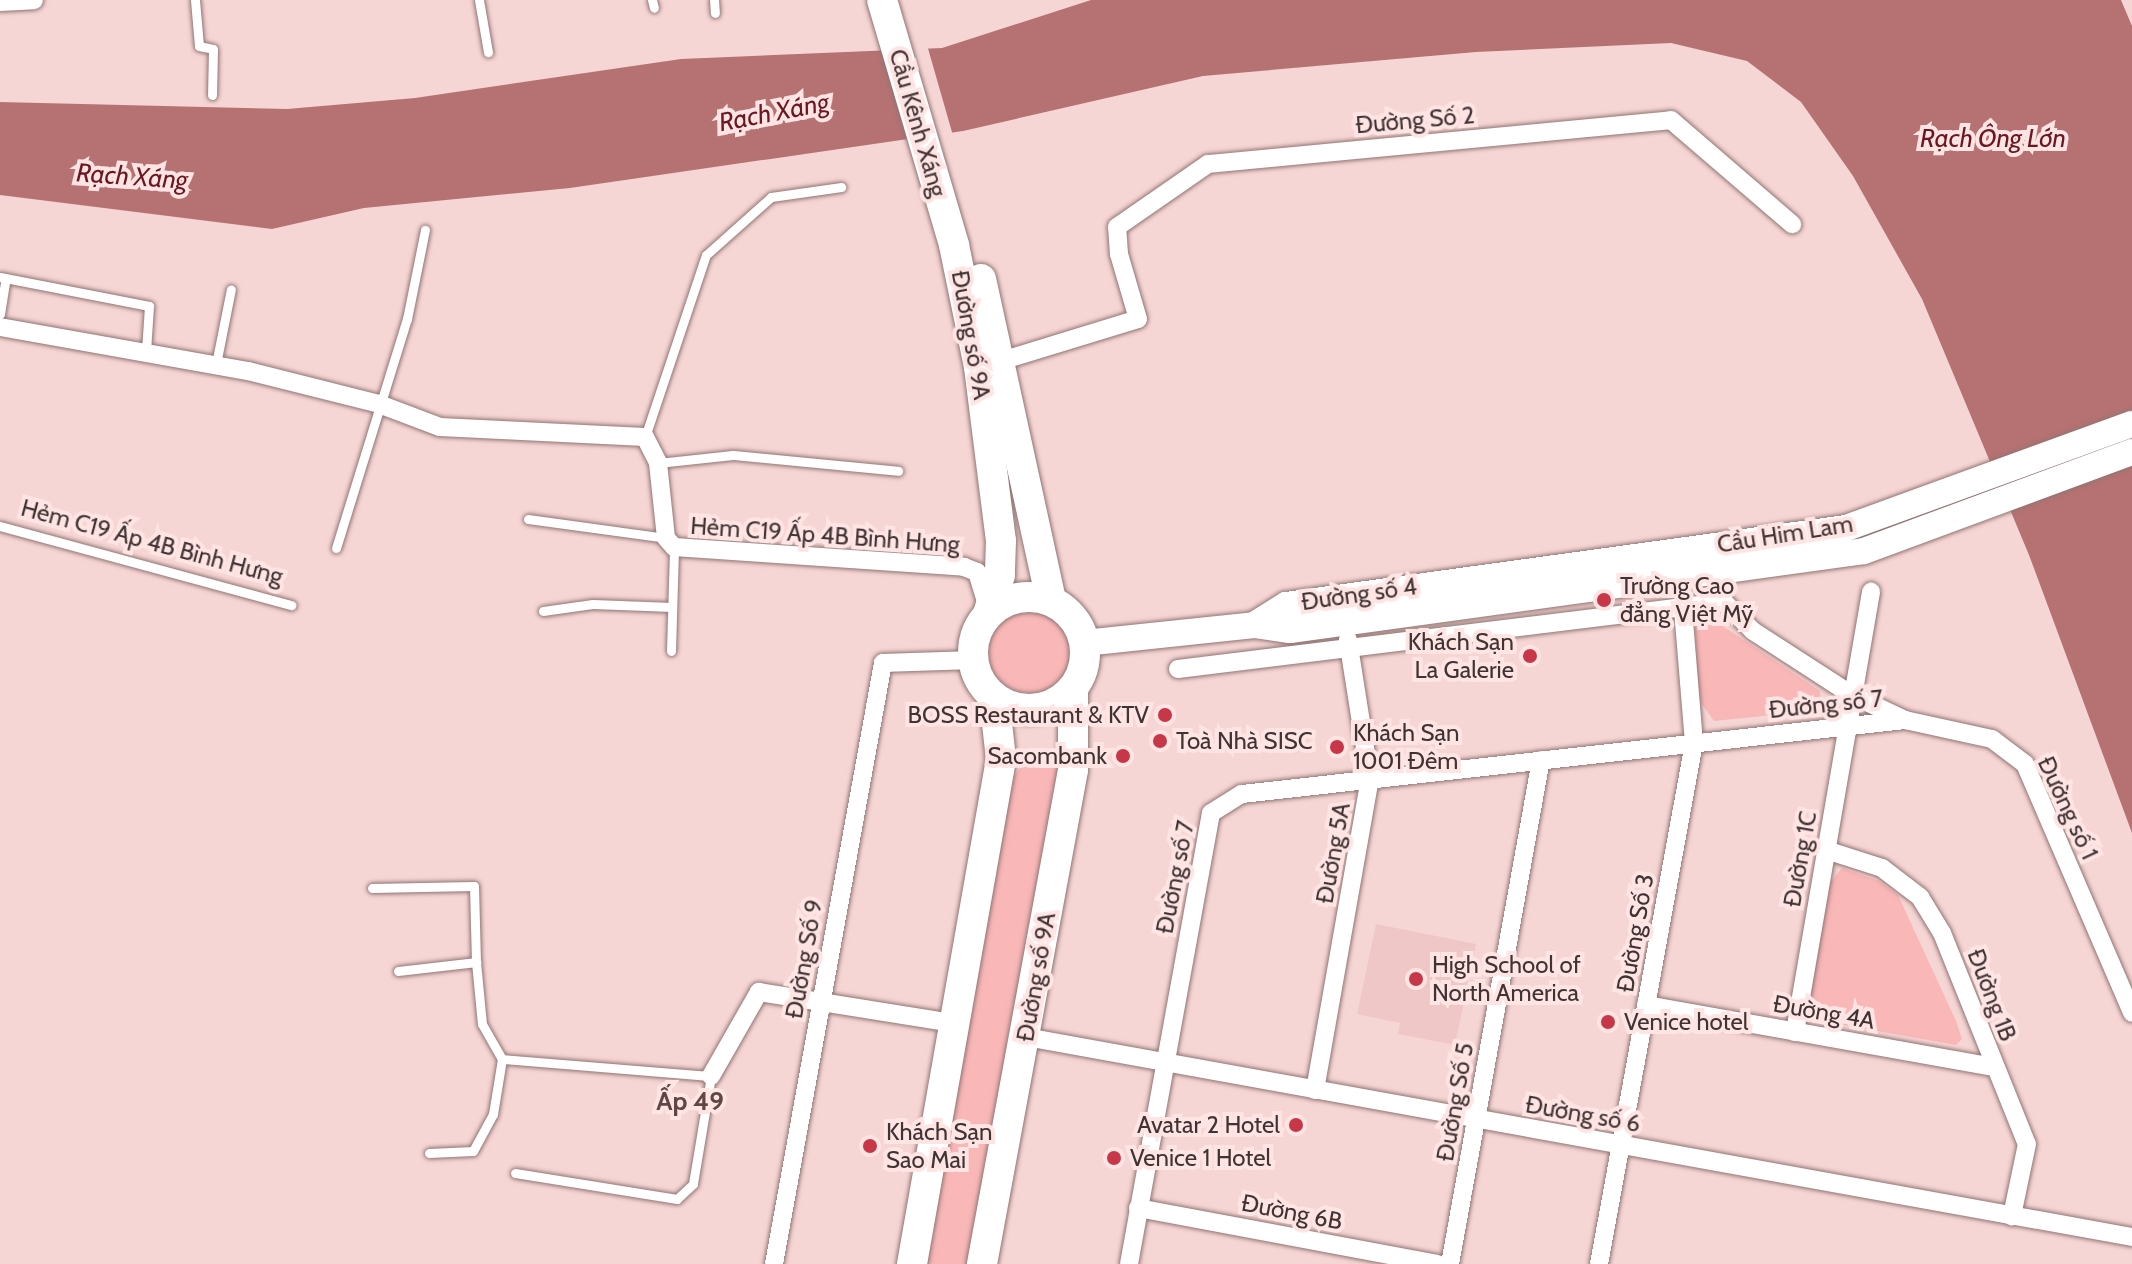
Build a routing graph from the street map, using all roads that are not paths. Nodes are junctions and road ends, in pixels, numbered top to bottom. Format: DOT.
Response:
graph roads {
  1 [pos="34,0"];
  2 [pos="195,0"];
  3 [pos="479,0"];
  4 [pos="714,0"];
  5 [pos="882,0"];
  6 [pos="901,0"];
  7 [pos="0,2"];
  8 [pos="715,13"];
  9 [pos="488,52"];
  10 [pos="212,95"];
  11 [pos="841,187"];
  12 [pos="1792,224"];
  13 [pos="425,230"];
  14 [pos="963,243"];
  15 [pos="3,277"];
  16 [pos="231,289"];
  17 [pos="0,314"];
  18 [pos="0,327"];
  19 [pos="146,351"];
  20 [pos="1001,361"];
  21 [pos="216,364"];
  22 [pos="379,404"];
  23 [pos="2132,424"];
  24 [pos="645,437"];
  25 [pos="2132,452"];
  26 [pos="658,463"];
  27 [pos="898,471"];
  28 [pos="528,519"];
  29 [pos="0,526"];
  30 [pos="670,542"];
  31 [pos="336,548"];
  32 [pos="1471,578"];
  33 [pos="1871,592"];
  34 [pos="1051,601"];
  35 [pos="291,605"];
  36 [pos="1476,605"];
  37 [pos="672,607"];
  38 [pos="1683,609"];
  39 [pos="543,611"];
  40 [pos="988,614"];
  41 [pos="1254,625"];
  42 [pos="1347,636"];
  43 [pos="1084,643"];
  44 [pos="671,651"];
  45 [pos="973,660"];
  46 [pos="1178,669"];
  47 [pos="1073,688"];
  48 [pos="1852,695"];
  49 [pos="994,697"];
  50 [pos="1905,720"];
  51 [pos="1847,726"];
  52 [pos="1694,743"];
  53 [pos="1541,760"];
  54 [pos="1370,779"];
  55 [pos="1826,850"];
  56 [pos="372,888"];
  57 [pos="476,962"];
  58 [pos="398,971"];
  59 [pos="821,1001"];
  60 [pos="1646,1005"];
  61 [pos="2132,1013"];
  62 [pos="958,1024"];
  63 [pos="1795,1032"];
  64 [pos="1026,1037"];
  65 [pos="502,1059"];
  66 [pos="1165,1061"];
  67 [pos="1993,1067"];
  68 [pos="711,1076"];
  69 [pos="1315,1090"];
  70 [pos="1476,1119"];
  71 [pos="1620,1145"];
  72 [pos="429,1153"];
  73 [pos="515,1173"];
  74 [pos="1138,1208"];
  75 [pos="2012,1216"];
  76 [pos="2132,1237"];
  77 [pos="774,1264"];
  78 [pos="912,1264"];
  79 [pos="982,1264"];
  80 [pos="1129,1264"];
  81 [pos="1437,1264"];
  82 [pos="1450,1264"];
  83 [pos="1599,1264"];
  1 -- 7 [label="street"];
  2 -- 10 [label="lane"];
  3 -- 9 [label="lane"];
  4 -- 8 [label="lane"];
  5 -- 14 [label="main road, Cầu Kênh Xáng"];
  6 -- 14 [label="main road, Cầu Kênh Xáng"];
  11 -- 24 [label="lane"];
  12 -- 20 [label="street, Đường Số 2"];
  13 -- 22 [label="lane"];
  14 -- 20 [label="main road, Đường số 9A"];
  14 -- 40 [label="main road, Đường số 9A"];
  15 -- 17 [label="lane"];
  15 -- 19 [label="lane"];
  16 -- 21 [label="lane"];
  18 -- 19 [label="street"];
  19 -- 21 [label="street"];
  20 -- 34 [label="main road, Đường số 9A"];
  21 -- 22 [label="street"];
  22 -- 24 [label="street"];
  22 -- 31 [label="lane"];
  23 -- 32 [label="main road, Cầu Him Lam"];
  24 -- 26 [label="street, Hẻm C19 Ấp 4B Bình Hưng"];
  25 -- 36 [label="main road, Cầu Him Lam"];
  26 -- 27 [label="lane"];
  26 -- 30 [label="street, Hẻm C19 Ấp 4B Bình Hưng"];
  28 -- 30 [label="lane"];
  29 -- 35 [label="lane, Hẻm C19 Ấp 4B Bình Hưng"];
  30 -- 37 [label="lane"];
  30 -- 40 [label="street, Hẻm C19 Ấp 4B Bình Hưng"];
  32 -- 41 [label="main road, Đường số 4"];
  33 -- 48 [label="street, Đường 1C"];
  34 -- 40 [label="main road"];
  34 -- 43 [label="main road"];
  36 -- 38 [label="street"];
  36 -- 42 [label="main road, Đường số 4"];
  37 -- 39 [label="lane"];
  37 -- 44 [label="lane"];
  38 -- 42 [label="street"];
  38 -- 48 [label="street, Đường số 1"];
  38 -- 52 [label="street, Đường Số 3"];
  40 -- 45 [label="main road"];
  41 -- 42 [label="main road, Đường số 4"];
  41 -- 43 [label="main road, Đường số 4"];
  42 -- 46 [label="street"];
  42 -- 54 [label="street, Đường 5A"];
  43 -- 47 [label="main road"];
  45 -- 49 [label="main road"];
  45 -- 59 [label="street, Đường Số 9"];
  47 -- 49 [label="main road"];
  47 -- 64 [label="main road, Đường số 9A"];
  48 -- 50 [label="street, Đường số 1"];
  48 -- 51 [label="street, Đường 1C"];
  49 -- 62 [label="main road"];
  50 -- 51 [label="street, Đường số 7"];
  50 -- 61 [label="street, Đường số 1"];
  51 -- 52 [label="street, Đường số 7"];
  51 -- 55 [label="street, Đường 1C"];
  52 -- 53 [label="street, Đường số 7"];
  52 -- 60 [label="street, Đường Số 3"];
  53 -- 54 [label="street, Đường số 7"];
  53 -- 70 [label="street, Đường Số 5"];
  54 -- 66 [label="street, Đường số 7"];
  54 -- 69 [label="street, Đường 5A"];
  55 -- 63 [label="street, Đường 1C"];
  55 -- 67 [label="street, Đường 1B"];
  56 -- 57 [label="lane"];
  57 -- 58 [label="lane"];
  57 -- 65 [label="lane"];
  59 -- 62 [label="street"];
  59 -- 68 [label="street"];
  59 -- 77 [label="street, Đường Số 9"];
  60 -- 63 [label="street, Đường 4A"];
  60 -- 71 [label="street, Đường Số 3"];
  62 -- 78 [label="main road"];
  63 -- 67 [label="street, Đường 4A"];
  64 -- 66 [label="street, Đường số 6"];
  64 -- 79 [label="main road, Đường số 9A"];
  65 -- 68 [label="lane"];
  65 -- 72 [label="lane"];
  66 -- 69 [label="street, Đường số 6"];
  66 -- 74 [label="street, Đường số 7"];
  67 -- 75 [label="street, Đường 1B"];
  68 -- 73 [label="lane"];
  69 -- 70 [label="street, Đường số 6"];
  70 -- 71 [label="street, Đường số 6"];
  70 -- 82 [label="street, Đường Số 5"];
  71 -- 75 [label="street, Đường số 6"];
  71 -- 83 [label="street, Đường Số 3"];
  74 -- 80 [label="street, Đường số 7"];
  74 -- 81 [label="street, Đường 6B"];
  75 -- 76 [label="street, Đường số 6"];
}
